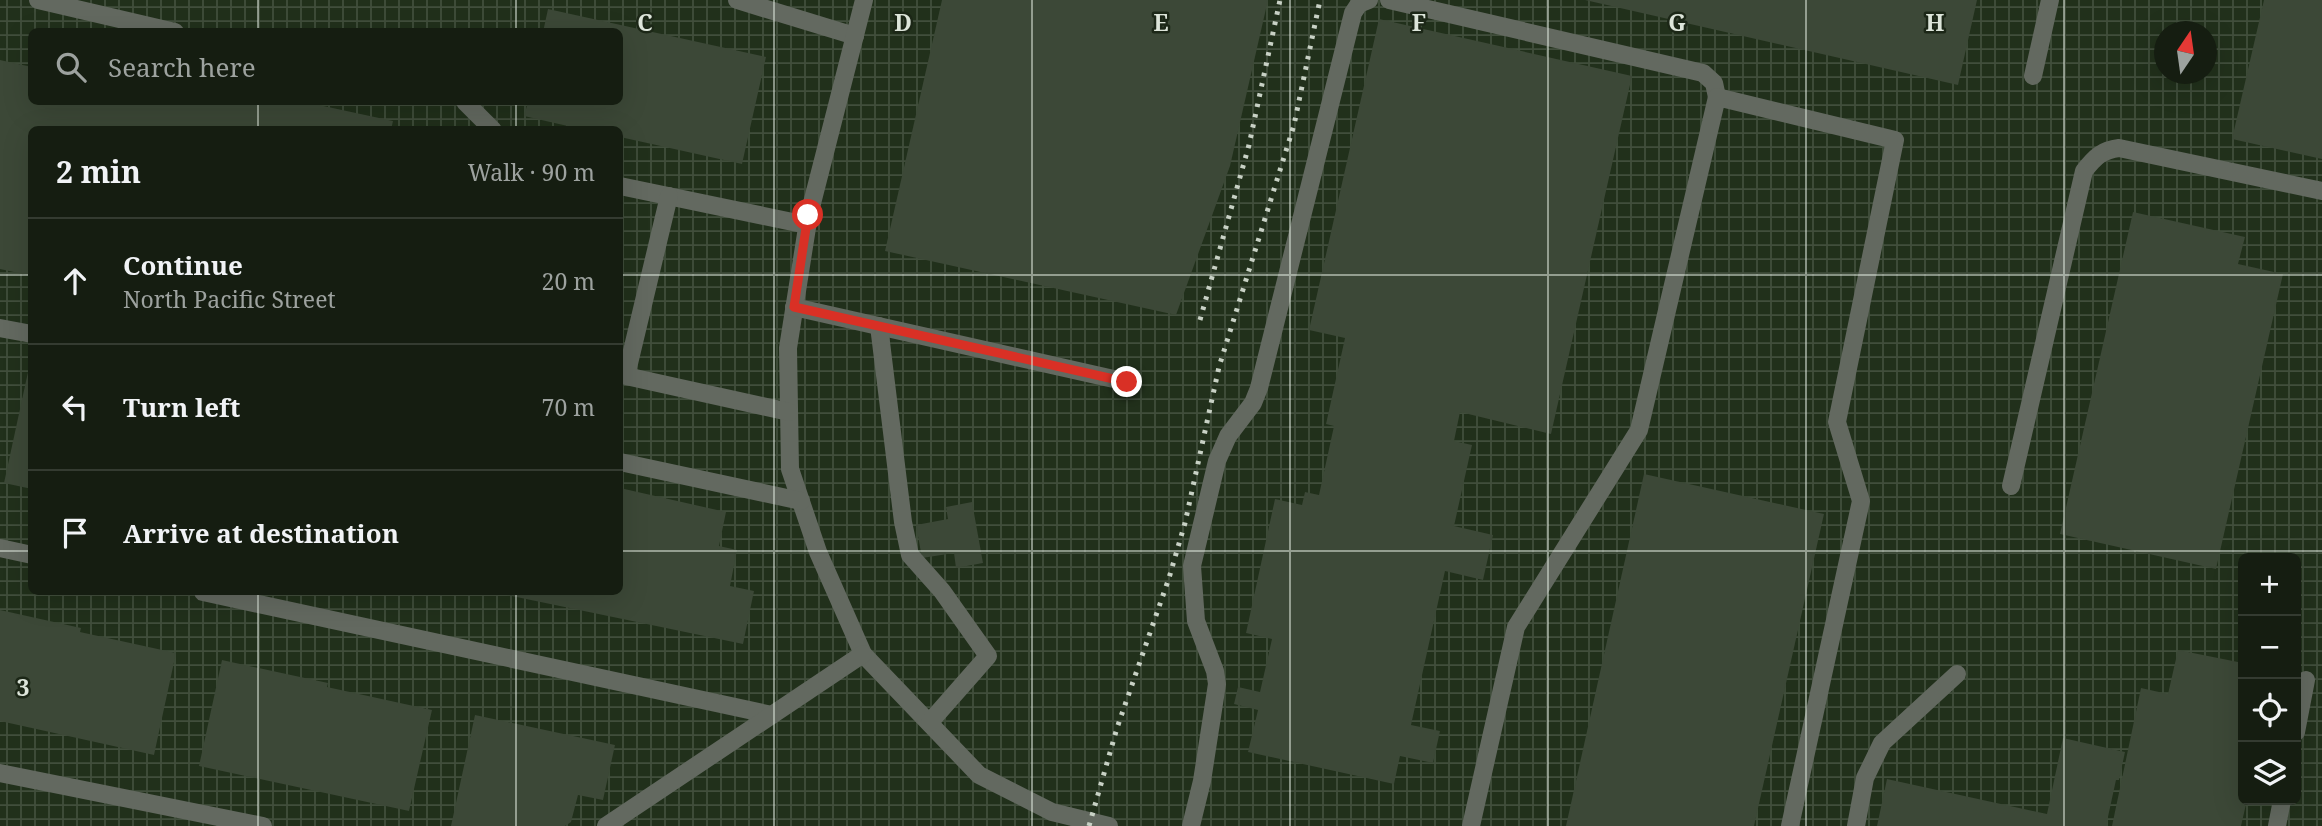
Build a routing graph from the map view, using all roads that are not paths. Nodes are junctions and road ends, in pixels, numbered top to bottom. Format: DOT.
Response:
graph roads {
  1 [pos="38,0"];
  2 [pos="737,0"];
  3 [pos="864,0"];
  4 [pos="1369,0"];
  5 [pos="1390,0"];
  6 [pos="2050,0"];
  7 [pos="158,28"];
  8 [pos="855,36"];
  9 [pos="2033,76"];
  10 [pos="1717,97"];
  11 [pos="468,105"];
  12 [pos="489,126"];
  13 [pos="623,187"];
  14 [pos="2322,191"];
  15 [pos="668,196"];
  16 [pos="807,225"];
  17 [pos="794,307"];
  18 [pos="879,326"];
  19 [pos="0,328"];
  20 [pos="28,333"];
  21 [pos="1127,382"];
  22 [pos="789,412"];
  23 [pos="623,463"];
  24 [pos="2011,486"];
  25 [pos="801,501"];
  26 [pos="0,548"];
  27 [pos="28,554"];
  28 [pos="217,595"];
  29 [pos="863,654"];
  30 [pos="1957,674"];
  31 [pos="2306,680"];
  32 [pos="2301,706"];
  33 [pos="772,715"];
  34 [pos="930,722"];
  35 [pos="0,773"];
  36 [pos="2281,805"];
  37 [pos="263,826"];
  38 [pos="606,826"];
  39 [pos="1109,826"];
  40 [pos="1191,826"];
  41 [pos="1471,826"];
  42 [pos="1790,826"];
  43 [pos="1856,826"];
  44 [pos="2277,826"];
  1 -- 7 [label="street"];
  2 -- 8 [label="street"];
  3 -- 8 [label="street"];
  4 -- 40 [label="street"];
  5 -- 10 [label="street"];
  6 -- 9 [label="street"];
  8 -- 16 [label="street"];
  10 -- 41 [label="street"];
  10 -- 42 [label="street"];
  11 -- 12 [label="street"];
  13 -- 15 [label="street"];
  14 -- 24 [label="street"];
  15 -- 16 [label="street"];
  15 -- 22 [label="street"];
  16 -- 17 [label="street"];
  17 -- 18 [label="street"];
  17 -- 22 [label="street"];
  18 -- 21 [label="street"];
  18 -- 34 [label="street"];
  19 -- 20 [label="street"];
  22 -- 25 [label="street"];
  23 -- 25 [label="street"];
  25 -- 29 [label="street"];
  26 -- 27 [label="street"];
  28 -- 33 [label="street"];
  29 -- 33 [label="street"];
  29 -- 34 [label="street"];
  30 -- 43 [label="street"];
  31 -- 32 [label="street"];
  33 -- 38 [label="street"];
  34 -- 39 [label="street"];
  35 -- 37 [label="street"];
  36 -- 44 [label="street"];
}
